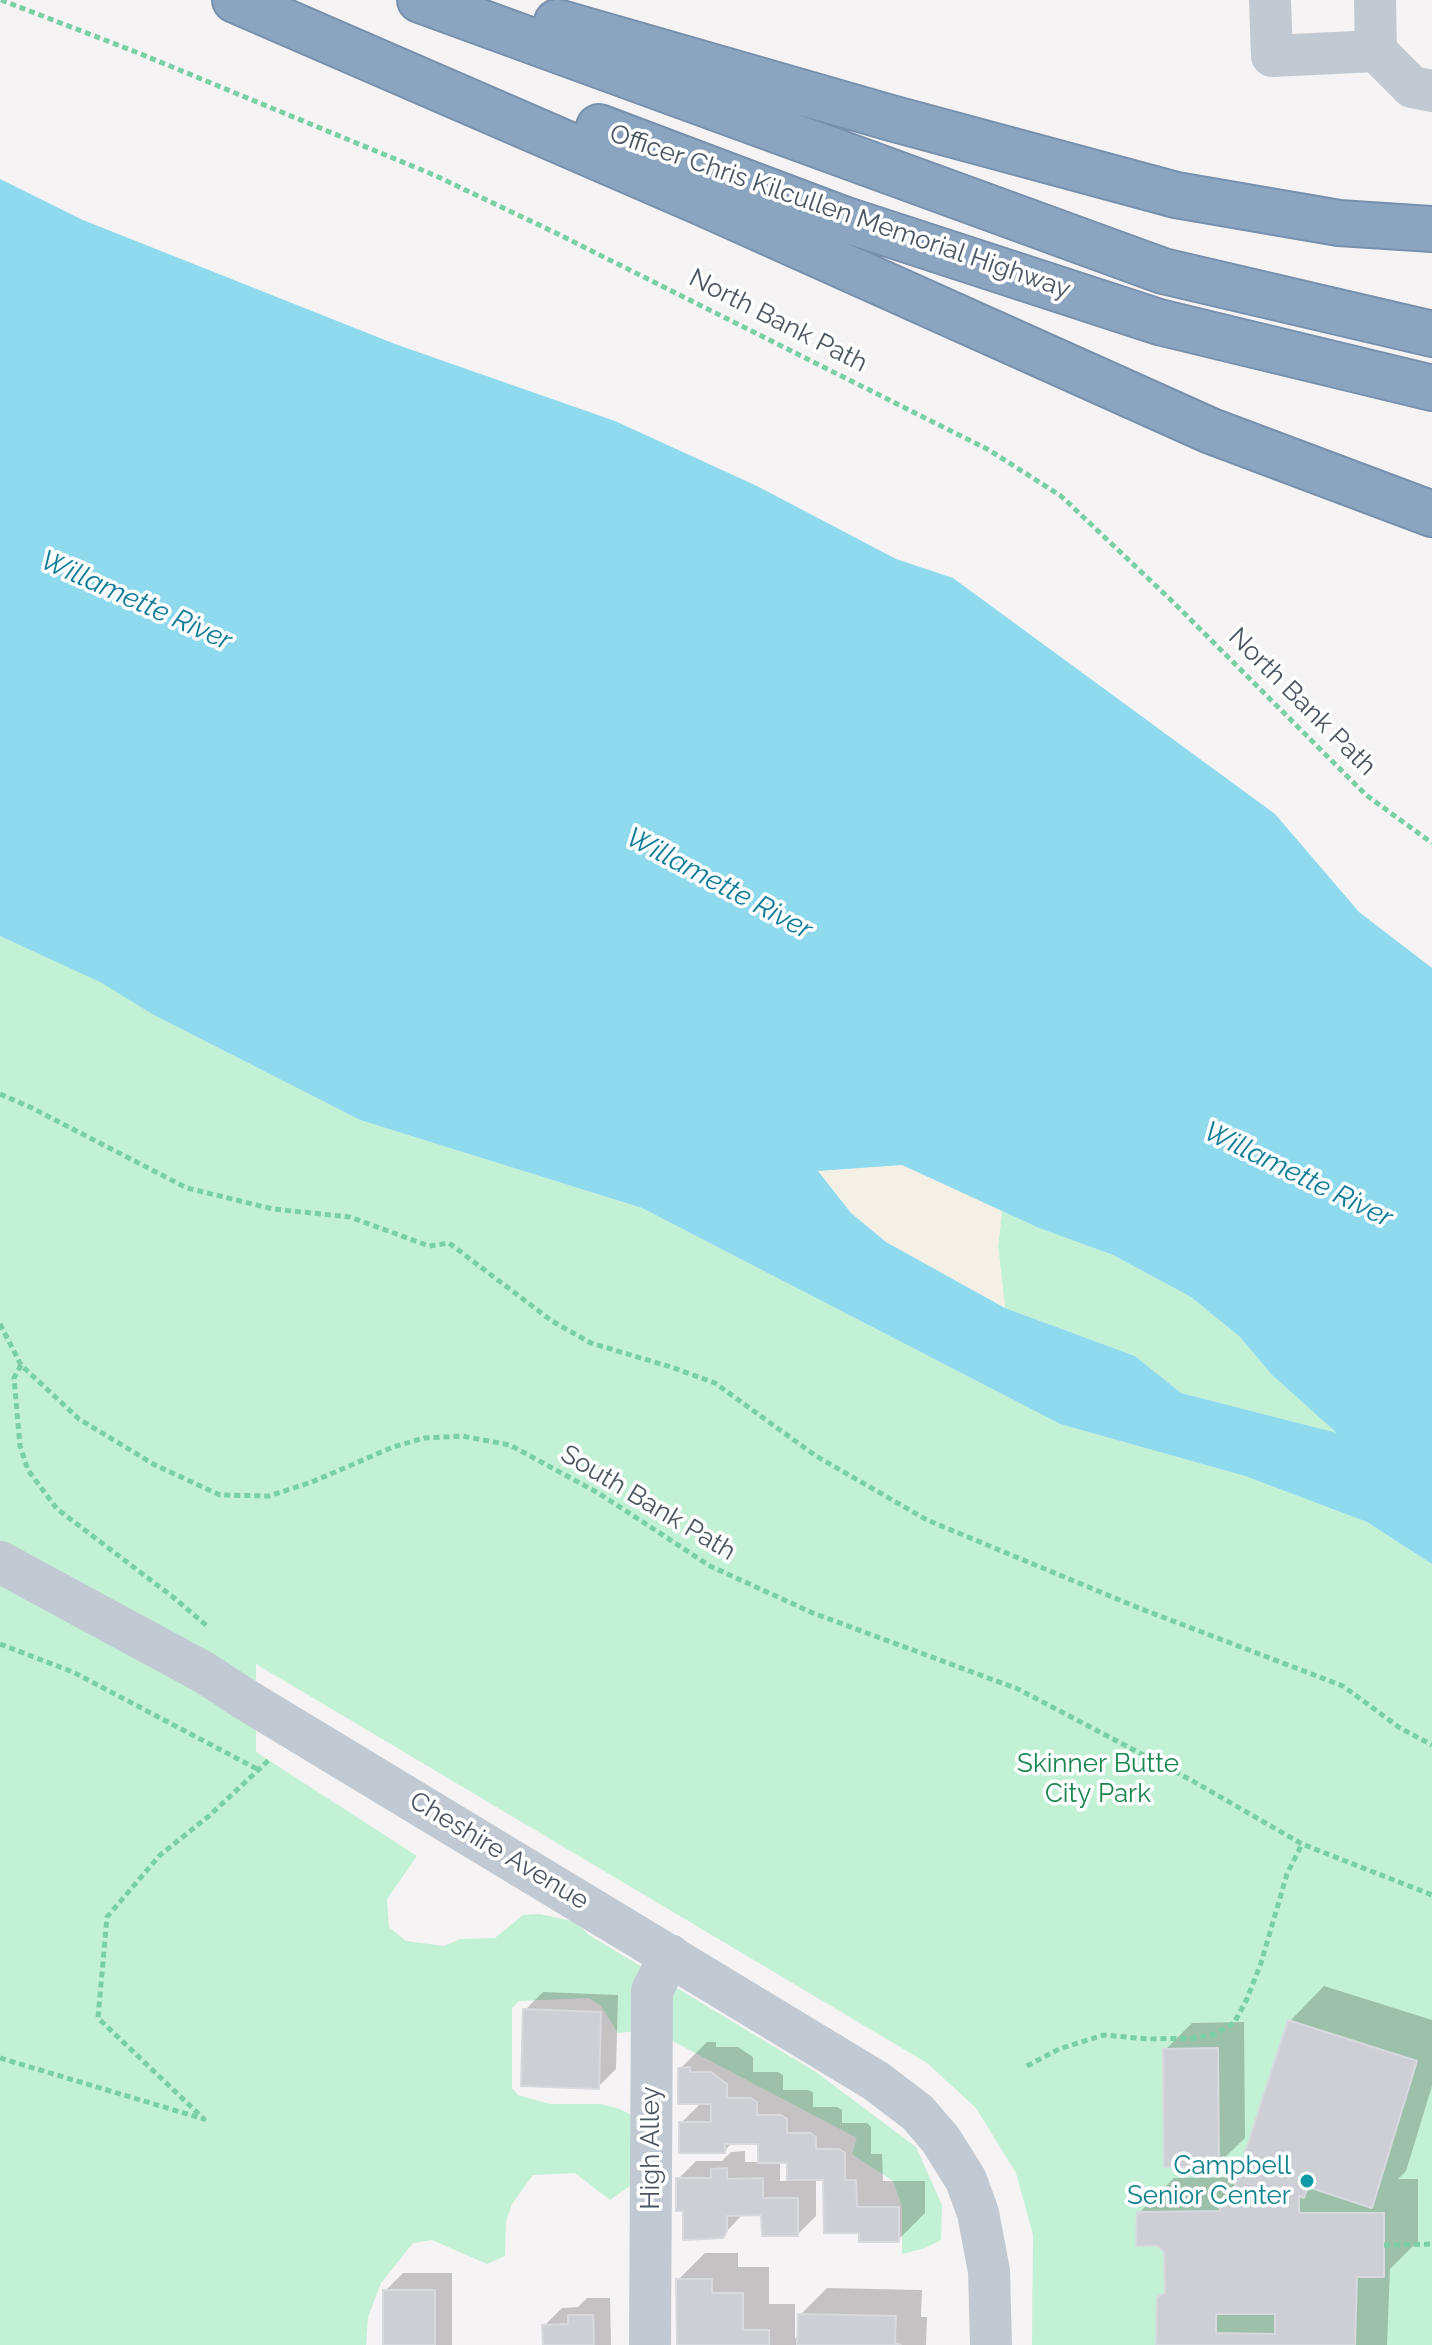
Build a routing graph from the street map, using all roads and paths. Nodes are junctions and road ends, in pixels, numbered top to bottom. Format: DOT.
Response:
graph roads {
  1 [pos="1,0"];
  2 [pos="235,0"];
  3 [pos="260,0"];
  4 [pos="420,0"];
  5 [pos="479,0"];
  6 [pos="1270,0"];
  7 [pos="1375,0"];
  8 [pos="1376,51"];
  9 [pos="1432,91"];
  10 [pos="1432,229"];
  11 [pos="1432,334"];
  12 [pos="1432,388"];
  13 [pos="1432,514"];
  14 [pos="1432,843"];
  15 [pos="0,1094"];
  16 [pos="0,1324"];
  17 [pos="21,1365"];
  18 [pos="0,1562"];
  19 [pos="0,1644"];
  20 [pos="205,1673"];
  21 [pos="299,1730"];
  22 [pos="1432,1745"];
  23 [pos="259,1770"];
  24 [pos="1302,1844"];
  25 [pos="1432,1895"];
  26 [pos="670,1955"];
  27 [pos="0,2058"];
  28 [pos="1027,2066"];
  29 [pos="1432,2244"];
  30 [pos="1384,2245"];
  31 [pos="650,2345"];
  32 [pos="991,2345"];
  1 -- 14 [label="path, North Bank Path"];
  2 -- 13 [label="highway"];
  3 -- 12 [label="highway, Officer Chris Kilcullen Memorial Highway"];
  4 -- 11 [label="highway, Officer Chris Kilcullen Memorial Highway"];
  5 -- 10 [label="highway"];
  6 -- 8 [label="street"];
  7 -- 8 [label="street"];
  8 -- 9 [label="street"];
  15 -- 22 [label="path"];
  16 -- 17 [label="path, South Bank Path"];
  17 -- 20 [label="path"];
  17 -- 24 [label="path, South Bank Path"];
  18 -- 20 [label="street, Cheshire Avenue"];
  19 -- 23 [label="path"];
  20 -- 21 [label="street, Cheshire Avenue"];
  21 -- 23 [label="path"];
  21 -- 26 [label="street, Cheshire Avenue"];
  23 -- 27 [label="path"];
  24 -- 25 [label="path, South Bank Path"];
  24 -- 28 [label="path"];
  26 -- 31 [label="street, High Alley"];
  26 -- 32 [label="street, Cheshire Avenue"];
  29 -- 30 [label="path"];
}
